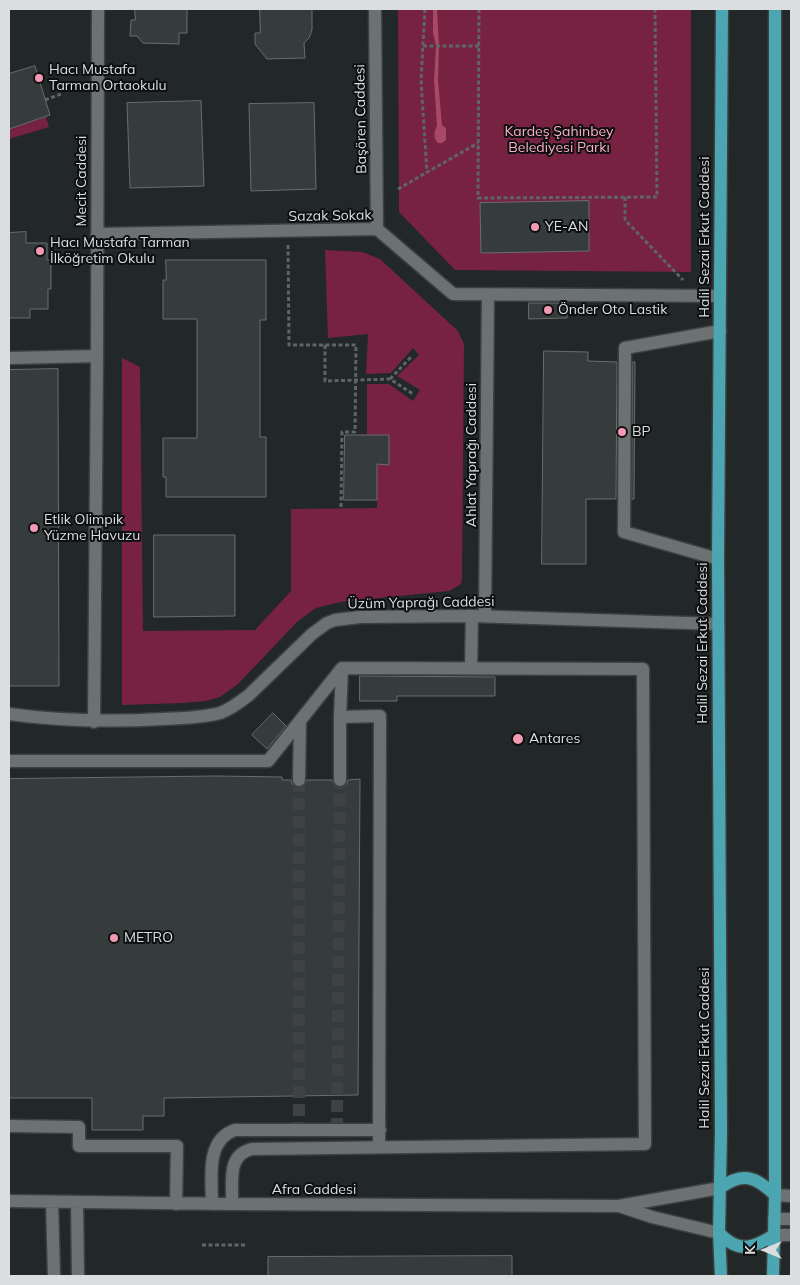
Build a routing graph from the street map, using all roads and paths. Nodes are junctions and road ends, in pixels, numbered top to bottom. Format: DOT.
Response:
graph roads {
  1 [pos="98,9"];
  2 [pos="375,9"];
  3 [pos="425,9"];
  4 [pos="479,9"];
  5 [pos="654,9"];
  6 [pos="722,9"];
  7 [pos="774,9"];
  8 [pos="423,46"];
  9 [pos="479,46"];
  10 [pos="61,94"];
  11 [pos="45,100"];
  12 [pos="478,143"];
  13 [pos="427,173"];
  14 [pos="398,189"];
  15 [pos="625,197"];
  16 [pos="377,229"];
  17 [pos="288,231"];
  18 [pos="97,234"];
  19 [pos="488,295"];
  20 [pos="720,296"];
  21 [pos="699,297"];
  22 [pos="720,331"];
  23 [pos="325,345"];
  24 [pos="97,356"];
  25 [pos="412,356"];
  26 [pos="9,358"];
  27 [pos="390,379"];
  28 [pos="356,381"];
  29 [pos="413,394"];
  30 [pos="341,508"];
  31 [pos="718,559"];
  32 [pos="472,616"];
  33 [pos="485,616"];
  34 [pos="718,624"];
  35 [pos="342,668"];
  36 [pos="471,668"];
  37 [pos="9,714"];
  38 [pos="340,717"];
  39 [pos="300,721"];
  40 [pos="94,722"];
  41 [pos="9,761"];
  42 [pos="300,780"];
  43 [pos="340,780"];
  44 [pos="9,1126"];
  45 [pos="380,1130"];
  46 [pos="379,1148"];
  47 [pos="720,1188"];
  48 [pos="774,1196"];
  49 [pos="791,1196"];
  50 [pos="9,1201"];
  51 [pos="52,1202"];
  52 [pos="77,1202"];
  53 [pos="176,1204"];
  54 [pos="212,1204"];
  55 [pos="232,1204"];
  56 [pos="619,1206"];
  57 [pos="774,1219"];
  58 [pos="791,1219"];
  59 [pos="719,1233"];
  60 [pos="774,1235"];
  61 [pos="791,1235"];
  62 [pos="202,1245"];
  63 [pos="246,1245"];
  64 [pos="54,1276"];
  65 [pos="78,1276"];
  66 [pos="721,1276"];
  67 [pos="773,1276"];
  1 -- 18 [label="street, Mecit Caddesi"];
  2 -- 16 [label="street, Başören Caddesi"];
  3 -- 8 [label="path"];
  4 -- 9 [label="path"];
  5 -- 15 [label="path"];
  6 -- 20 [label="main road, Halil Sezai Erkut Caddesi"];
  7 -- 48 [label="main road"];
  8 -- 9 [label="path"];
  8 -- 13 [label="path"];
  9 -- 12 [label="path"];
  10 -- 11 [label="path"];
  12 -- 13 [label="path"];
  12 -- 15 [label="path"];
  13 -- 14 [label="path"];
  15 -- 21 [label="path"];
  16 -- 17 [label="street, Sazak Sokak"];
  16 -- 19 [label="street, Sazak Sokak"];
  17 -- 18 [label="street, Sazak Sokak"];
  17 -- 23 [label="path"];
  18 -- 24 [label="street, Mecit Caddesi"];
  19 -- 21 [label="street, Sazak Sokak"];
  19 -- 33 [label="street, Ahlat Yaprağı Caddesi"];
  20 -- 21 [label="street, Sazak Sokak"];
  20 -- 22 [label="main road, Halil Sezai Erkut Caddesi"];
  22 -- 31 [label="main road, Halil Sezai Erkut Caddesi"];
  22 -- 31 [label="street"];
  23 -- 28 [label="path"];
  23 -- 28 [label="path"];
  24 -- 26 [label="street"];
  24 -- 40 [label="street, Mecit Caddesi"];
  25 -- 27 [label="path"];
  27 -- 28 [label="path"];
  27 -- 29 [label="path"];
  28 -- 30 [label="path"];
  31 -- 34 [label="main road, Halil Sezai Erkut Caddesi"];
  32 -- 33 [label="street, Üzüm Yaprağı Caddesi"];
  32 -- 36 [label="street"];
  32 -- 40 [label="street, Üzüm Yaprağı Caddesi"];
  33 -- 34 [label="street, Üzüm Yaprağı Caddesi"];
  34 -- 47 [label="main road, Halil Sezai Erkut Caddesi"];
  35 -- 36 [label="street"];
  35 -- 38 [label="street"];
  35 -- 39 [label="street"];
  36 -- 46 [label="street"];
  37 -- 40 [label="street, Üzüm Yaprağı Caddesi"];
  38 -- 43 [label="street"];
  38 -- 45 [label="street"];
  39 -- 41 [label="street"];
  39 -- 42 [label="street"];
  44 -- 53 [label="street"];
  45 -- 46 [label="street"];
  45 -- 54 [label="street"];
  46 -- 55 [label="street"];
  47 -- 48 [label="main road"];
  47 -- 56 [label="street, Afra Caddesi"];
  47 -- 59 [label="main road, Halil Sezai Erkut Caddesi"];
  48 -- 49 [label="street"];
  48 -- 57 [label="main road"];
  50 -- 51 [label="street, Afra Caddesi"];
  51 -- 52 [label="street, Afra Caddesi"];
  51 -- 64 [label="street"];
  52 -- 53 [label="street, Afra Caddesi"];
  52 -- 65 [label="street"];
  53 -- 54 [label="street, Afra Caddesi"];
  54 -- 55 [label="street, Afra Caddesi"];
  55 -- 56 [label="street, Afra Caddesi"];
  56 -- 59 [label="street, Afra Caddesi"];
  57 -- 58 [label="street"];
  57 -- 60 [label="main road"];
  59 -- 60 [label="main road"];
  59 -- 66 [label="main road, Halil Sezai Erkut Caddesi"];
  60 -- 61 [label="street"];
  60 -- 67 [label="main road"];
  62 -- 63 [label="path"];
}
